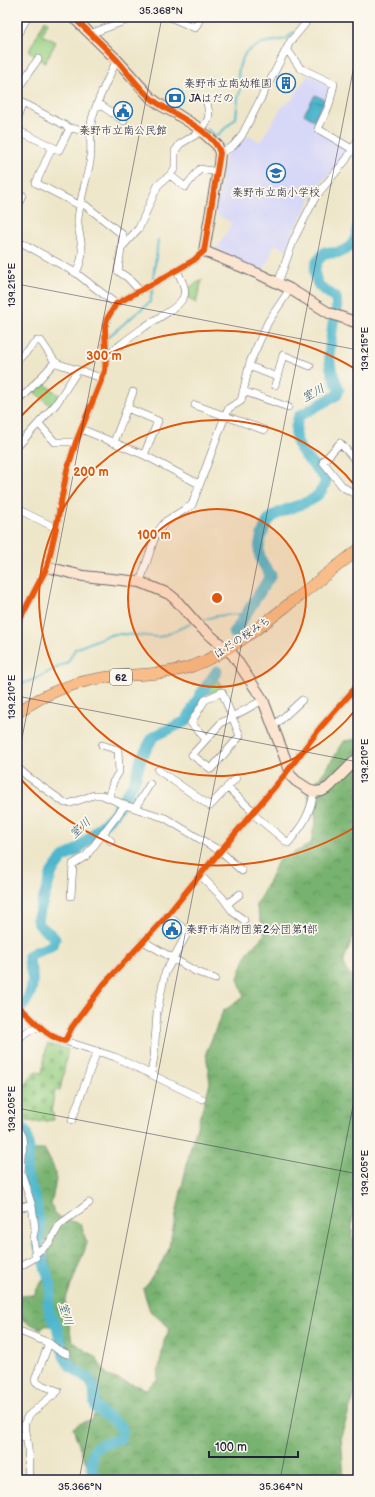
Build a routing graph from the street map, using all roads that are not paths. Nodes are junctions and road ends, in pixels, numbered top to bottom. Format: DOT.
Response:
graph roads {
  1 [pos="28,17"];
  2 [pos="73,17"];
  3 [pos="135,17"];
  4 [pos="170,17"];
  5 [pos="201,17"];
  6 [pos="306,17"];
  7 [pos="90,34"];
  8 [pos="17,35"];
  9 [pos="287,50"];
  10 [pos="38,59"];
  11 [pos="117,60"];
  12 [pos="17,90"];
  13 [pos="206,100"];
  14 [pos="20,102"];
  15 [pos="98,103"];
  16 [pos="17,118"];
  17 [pos="124,121"];
  18 [pos="70,128"];
  19 [pos="17,130"];
  20 [pos="201,131"];
  21 [pos="91,132"];
  22 [pos="358,140"];
  23 [pos="52,146"];
  24 [pos="352,149"];
  25 [pos="220,153"];
  26 [pos="218,172"];
  27 [pos="170,175"];
  28 [pos="17,193"];
  29 [pos="80,205"];
  30 [pos="17,206"];
  31 [pos="17,240"];
  32 [pos="122,246"];
  33 [pos="204,251"];
  34 [pos="177,270"];
  35 [pos="76,273"];
  36 [pos="278,283"];
  37 [pos="290,289"];
  38 [pos="140,291"];
  39 [pos="116,304"];
  40 [pos="358,324"];
  41 [pos="106,356"];
  42 [pos="17,361"];
  43 [pos="56,362"];
  44 [pos="249,366"];
  45 [pos="310,366"];
  46 [pos="78,370"];
  47 [pos="277,377"];
  48 [pos="102,378"];
  49 [pos="276,386"];
  50 [pos="243,391"];
  51 [pos="17,392"];
  52 [pos="133,392"];
  53 [pos="195,405"];
  54 [pos="288,407"];
  55 [pos="127,408"];
  56 [pos="225,416"];
  57 [pos="39,424"];
  58 [pos="81,429"];
  59 [pos="264,430"];
  60 [pos="76,442"];
  61 [pos="114,442"];
  62 [pos="17,447"];
  63 [pos="144,455"];
  64 [pos="358,463"];
  65 [pos="199,484"];
  66 [pos="358,496"];
  67 [pos="17,509"];
  68 [pos="56,528"];
  69 [pos="358,550"];
  70 [pos="47,567"];
  71 [pos="140,582"];
  72 [pos="17,625"];
  73 [pos="228,649"];
  74 [pos="358,686"];
  75 [pos="262,700"];
  76 [pos="302,704"];
  77 [pos="17,713"];
  78 [pos="232,716"];
  79 [pos="273,727"];
  80 [pos="206,739"];
  81 [pos="102,744"];
  82 [pos="358,758"];
  83 [pos="17,767"];
  84 [pos="289,768"];
  85 [pos="158,770"];
  86 [pos="236,778"];
  87 [pos="150,784"];
  88 [pos="228,787"];
  89 [pos="314,792"];
  90 [pos="109,797"];
  91 [pos="122,804"];
  92 [pos="135,808"];
  93 [pos="254,813"];
  94 [pos="103,834"];
  95 [pos="111,841"];
  96 [pos="220,851"];
  97 [pos="242,871"];
  98 [pos="200,875"];
  99 [pos="240,894"];
  100 [pos="71,896"];
  101 [pos="227,904"];
  102 [pos="167,915"];
  103 [pos="244,920"];
  104 [pos="143,941"];
  105 [pos="173,958"];
  106 [pos="216,979"];
  107 [pos="17,1006"];
  108 [pos="38,1026"];
  109 [pos="17,1040"];
  110 [pos="65,1041"];
  111 [pos="97,1052"];
  112 [pos="151,1073"];
  113 [pos="202,1099"];
  114 [pos="72,1120"];
  115 [pos="17,1127"];
  116 [pos="89,1203"];
  117 [pos="32,1206"];
  118 [pos="17,1207"];
  119 [pos="35,1254"];
  120 [pos="17,1268"];
  121 [pos="17,1330"];
  122 [pos="49,1343"];
  123 [pos="64,1353"];
  124 [pos="17,1435"];
  125 [pos="26,1438"];
  126 [pos="29,1480"];
  1 -- 8 [label="street"];
  2 -- 7 [label="street"];
  3 -- 7 [label="street"];
  4 -- 5 [label="street"];
  6 -- 9 [label="street"];
  7 -- 11 [label="street"];
  9 -- 24 [label="street"];
  9 -- 25 [label="street"];
  10 -- 12 [label="street"];
  11 -- 15 [label="street"];
  11 -- 20 [label="street"];
  13 -- 20 [label="street"];
  14 -- 16 [label="street"];
  14 -- 18 [label="street"];
  15 -- 17 [label="street"];
  15 -- 21 [label="street"];
  18 -- 21 [label="street"];
  18 -- 23 [label="street"];
  19 -- 23 [label="street"];
  20 -- 25 [label="street"];
  20 -- 27 [label="street"];
  21 -- 29 [label="street"];
  22 -- 24 [label="street"];
  23 -- 29 [label="street"];
  24 -- 36 [label="street"];
  25 -- 26 [label="street"];
  26 -- 27 [label="street"];
  26 -- 33 [label="street"];
  27 -- 32 [label="street"];
  28 -- 30 [label="street"];
  29 -- 32 [label="street"];
  29 -- 35 [label="street"];
  31 -- 35 [label="street"];
  32 -- 38 [label="street"];
  33 -- 34 [label="street"];
  33 -- 36 [label="street"];
  34 -- 38 [label="street"];
  34 -- 41 [label="street"];
  35 -- 39 [label="street"];
  36 -- 37 [label="street"];
  37 -- 40 [label="street"];
  37 -- 44 [label="street"];
  38 -- 39 [label="street"];
  39 -- 41 [label="street"];
  41 -- 48 [label="street"];
  42 -- 43 [label="street"];
  43 -- 46 [label="street"];
  43 -- 51 [label="street"];
  44 -- 47 [label="street"];
  44 -- 50 [label="street"];
  45 -- 47 [label="street"];
  46 -- 48 [label="street"];
  46 -- 57 [label="street"];
  47 -- 49 [label="street"];
  48 -- 58 [label="street"];
  50 -- 54 [label="street"];
  50 -- 56 [label="street"];
  52 -- 55 [label="street"];
  53 -- 56 [label="street"];
  55 -- 61 [label="street"];
  55 -- 63 [label="street"];
  56 -- 59 [label="street"];
  56 -- 65 [label="street"];
  57 -- 60 [label="street"];
  57 -- 62 [label="street"];
  58 -- 60 [label="street"];
  58 -- 61 [label="street"];
  60 -- 68 [label="street"];
  61 -- 63 [label="street"];
  63 -- 65 [label="street"];
  64 -- 66 [label="street"];
  65 -- 71 [label="street"];
  67 -- 68 [label="street"];
  68 -- 70 [label="street"];
  69 -- 73 [label="main road, はだの桜みち / 62"];
  70 -- 71 [label="street"];
  70 -- 72 [label="street"];
  71 -- 73 [label="street"];
  73 -- 75 [label="street"];
  73 -- 77 [label="main road, はだの桜みち / 62"];
  74 -- 84 [label="street"];
  75 -- 78 [label="street"];
  75 -- 79 [label="street"];
  76 -- 79 [label="street"];
  78 -- 80 [label="street"];
  78 -- 80 [label="street"];
  78 -- 80 [label="street"];
  79 -- 84 [label="street"];
  81 -- 90 [label="street"];
  82 -- 89 [label="street"];
  83 -- 90 [label="street"];
  84 -- 89 [label="street"];
  84 -- 93 [label="street"];
  85 -- 88 [label="street"];
  86 -- 88 [label="street"];
  87 -- 92 [label="street"];
  88 -- 93 [label="street"];
  89 -- 93 [label="street"];
  90 -- 91 [label="street"];
  91 -- 92 [label="street"];
  91 -- 94 [label="street"];
  92 -- 96 [label="street"];
  93 -- 96 [label="street"];
  94 -- 95 [label="street"];
  94 -- 100 [label="street"];
  96 -- 97 [label="street"];
  96 -- 98 [label="street"];
  98 -- 101 [label="street"];
  98 -- 102 [label="street"];
  99 -- 101 [label="street"];
  101 -- 103 [label="street"];
  102 -- 104 [label="street"];
  102 -- 105 [label="street"];
  104 -- 105 [label="street"];
  104 -- 110 [label="street"];
  105 -- 106 [label="street"];
  105 -- 112 [label="street"];
  107 -- 108 [label="street"];
  108 -- 109 [label="street"];
  108 -- 110 [label="street"];
  110 -- 111 [label="street"];
  111 -- 112 [label="street"];
  111 -- 114 [label="street"];
  112 -- 113 [label="street"];
  115 -- 117 [label="street"];
  116 -- 119 [label="street"];
  117 -- 118 [label="street"];
  117 -- 119 [label="street"];
  119 -- 120 [label="street"];
  121 -- 122 [label="street"];
  122 -- 123 [label="street"];
  122 -- 125 [label="street"];
  124 -- 125 [label="street"];
  125 -- 126 [label="street"];
}
